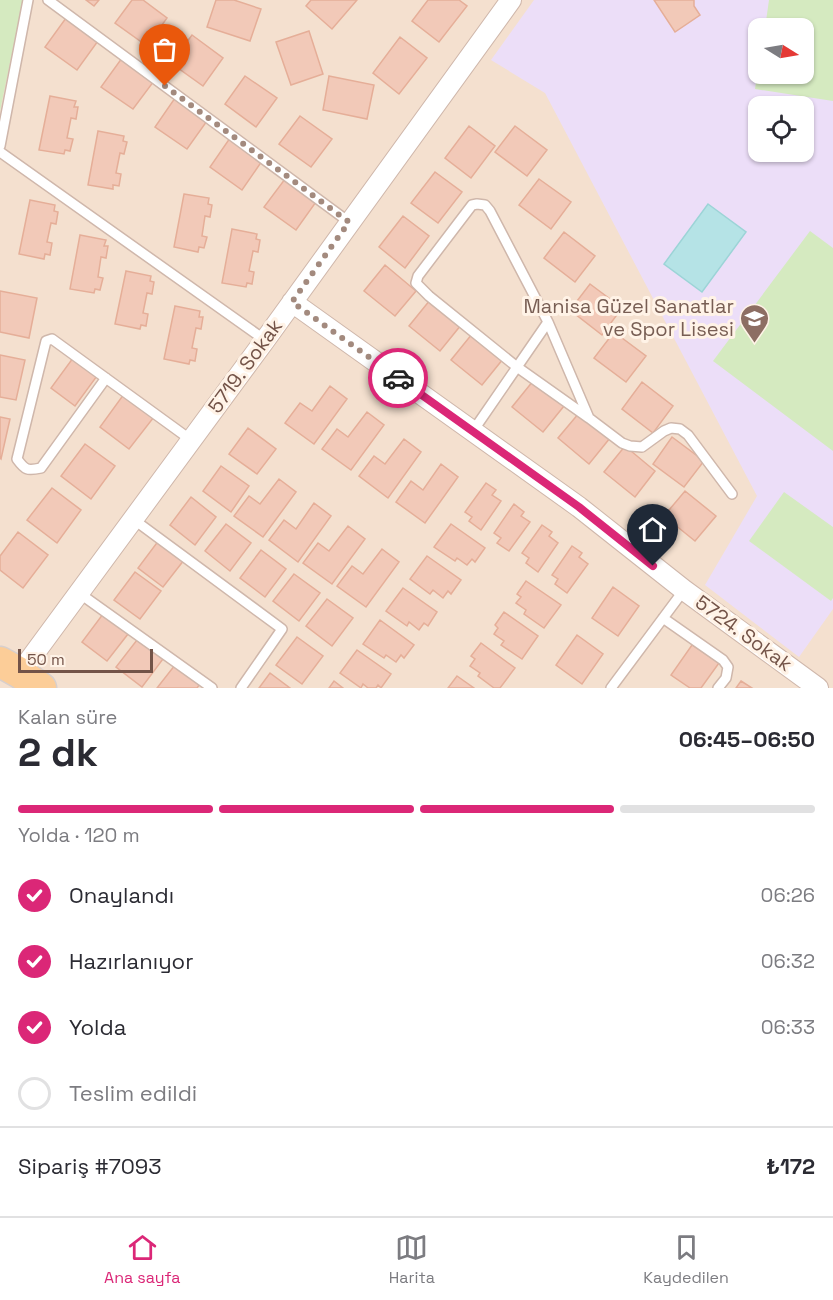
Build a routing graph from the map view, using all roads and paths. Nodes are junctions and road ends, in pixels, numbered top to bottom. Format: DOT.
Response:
graph roads {
  1 [pos="28,0"];
  2 [pos="48,0"];
  3 [pos="511,0"];
  4 [pos="0,146"];
  5 [pos="0,152"];
  6 [pos="349,222"];
  7 [pos="292,302"];
  8 [pos="548,322"];
  9 [pos="265,340"];
  10 [pos="517,367"];
  11 [pos="106,378"];
  12 [pos="589,418"];
  13 [pos="473,431"];
  14 [pos="191,440"];
  15 [pos="732,494"];
  16 [pos="133,519"];
  17 [pos="684,590"];
  18 [pos="79,593"];
  19 [pos="663,618"];
  20 [pos="20,674"];
  21 [pos="212,688"];
  22 [pos="241,688"];
  23 [pos="611,688"];
  24 [pos="718,688"];
  25 [pos="818,688"];
  1 -- 4 [label="lane"];
  2 -- 6 [label="lane"];
  3 -- 6 [label="street, 5719. Sokak"];
  5 -- 9 [label="lane"];
  6 -- 7 [label="street, 5719. Sokak"];
  7 -- 9 [label="street, 5719. Sokak"];
  7 -- 13 [label="street, 5724. Sokak"];
  8 -- 10 [label="lane"];
  8 -- 10 [label="lane"];
  8 -- 12 [label="lane"];
  9 -- 14 [label="street, 5719. Sokak"];
  10 -- 12 [label="lane"];
  10 -- 13 [label="lane"];
  11 -- 11 [label="lane"];
  11 -- 14 [label="lane"];
  12 -- 15 [label="lane"];
  13 -- 17 [label="street, 5724. Sokak"];
  14 -- 16 [label="street, 5719. Sokak"];
  16 -- 18 [label="street, 5719. Sokak"];
  16 -- 22 [label="lane"];
  17 -- 19 [label="lane"];
  17 -- 25 [label="street, 5724. Sokak"];
  18 -- 20 [label="street, 5719. Sokak"];
  18 -- 21 [label="lane"];
  19 -- 23 [label="lane"];
  19 -- 24 [label="lane"];
}
